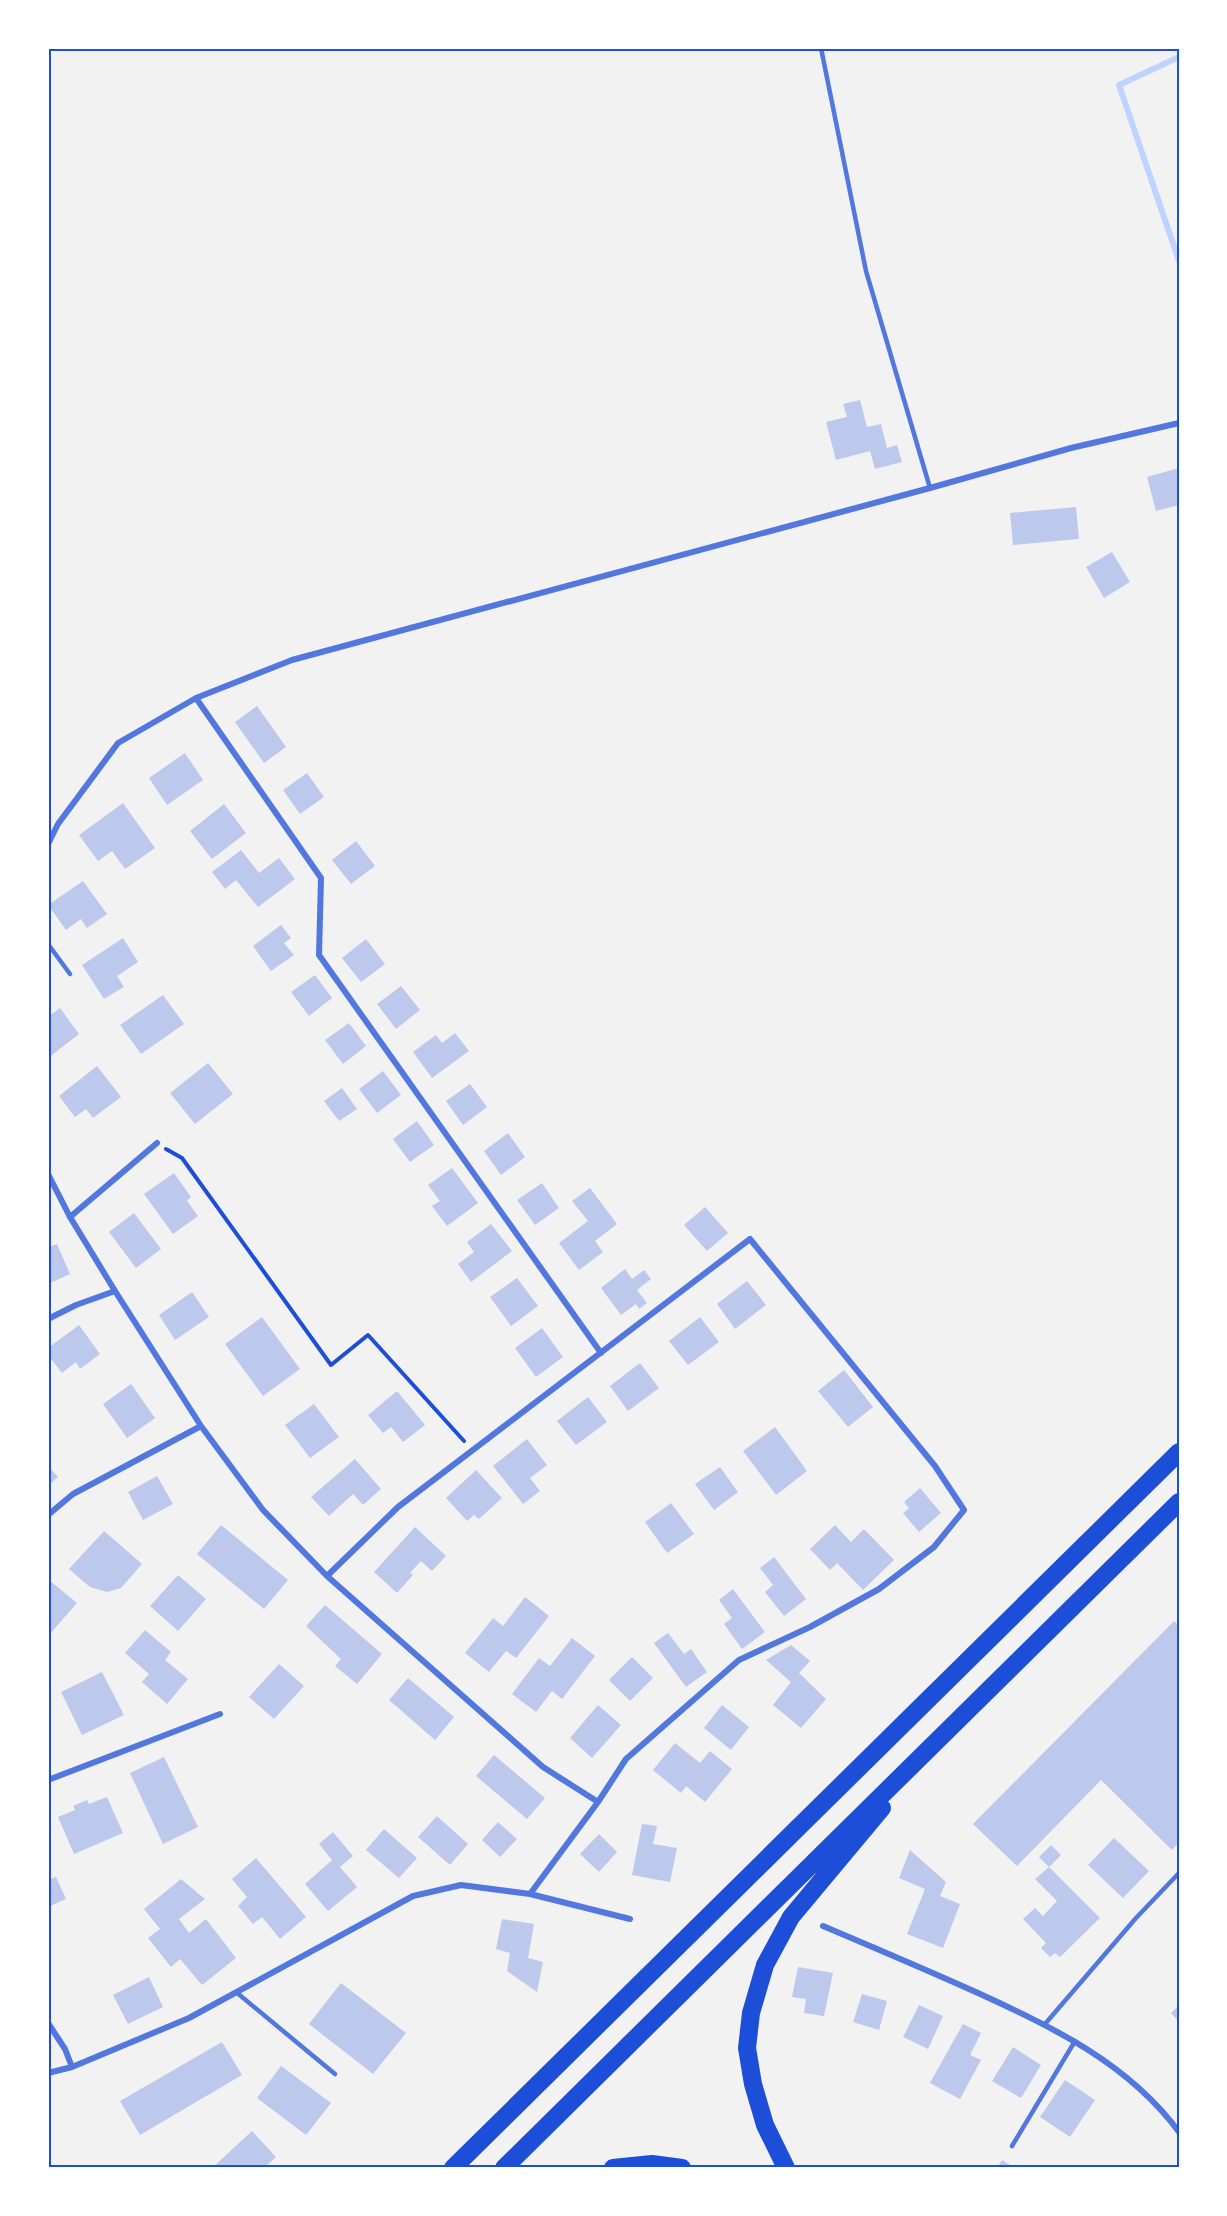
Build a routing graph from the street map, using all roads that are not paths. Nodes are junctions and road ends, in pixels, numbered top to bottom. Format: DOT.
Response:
graph roads {
  1 [pos="821,48"];
  2 [pos="1179,423"];
  3 [pos="930,488"];
  4 [pos="196,698"];
  5 [pos="48,844"];
  6 [pos="48,944"];
  7 [pos="70,974"];
  8 [pos="157,1143"];
  9 [pos="48,1174"];
  10 [pos="70,1217"];
  11 [pos="115,1291"];
  12 [pos="48,1319"];
  13 [pos="601,1353"];
  14 [pos="201,1426"];
  15 [pos="1179,1452"];
  16 [pos="1179,1502"];
  17 [pos="48,1515"];
  18 [pos="327,1576"];
  19 [pos="220,1714"];
  20 [pos="955,1721"];
  21 [pos="48,1780"];
  22 [pos="598,1802"];
  23 [pos="1179,1873"];
  24 [pos="530,1894"];
  25 [pos="630,1919"];
  26 [pos="823,1926"];
  27 [pos="236,1992"];
  28 [pos="48,2023"];
  29 [pos="1046,2024"];
  30 [pos="1075,2041"];
  31 [pos="72,2067"];
  32 [pos="48,2073"];
  33 [pos="335,2074"];
  34 [pos="1179,2132"];
  35 [pos="1012,2146"];
  36 [pos="453,2168"];
  37 [pos="504,2168"];
  38 [pos="613,2168"];
  39 [pos="682,2168"];
  40 [pos="786,2168"];
  1 -- 3 [label="lane"];
  2 -- 3 [label="street"];
  3 -- 4 [label="street"];
  4 -- 5 [label="street"];
  4 -- 13 [label="street"];
  6 -- 7 [label="lane"];
  8 -- 10 [label="street"];
  9 -- 10 [label="street"];
  10 -- 11 [label="street"];
  11 -- 12 [label="street"];
  11 -- 14 [label="street"];
  13 -- 18 [label="street"];
  13 -- 22 [label="street"];
  14 -- 17 [label="street"];
  14 -- 18 [label="street"];
  15 -- 36 [label="highway"];
  16 -- 20 [label="highway"];
  18 -- 22 [label="street"];
  19 -- 21 [label="street"];
  20 -- 37 [label="highway"];
  20 -- 40 [label="highway"];
  22 -- 24 [label="street"];
  23 -- 29 [label="lane"];
  24 -- 25 [label="street"];
  24 -- 27 [label="street"];
  26 -- 29 [label="street"];
  27 -- 31 [label="street"];
  27 -- 33 [label="lane"];
  28 -- 31 [label="street"];
  29 -- 30 [label="street"];
  30 -- 34 [label="street"];
  30 -- 35 [label="lane"];
  31 -- 32 [label="street"];
  38 -- 39 [label="highway"];
}
